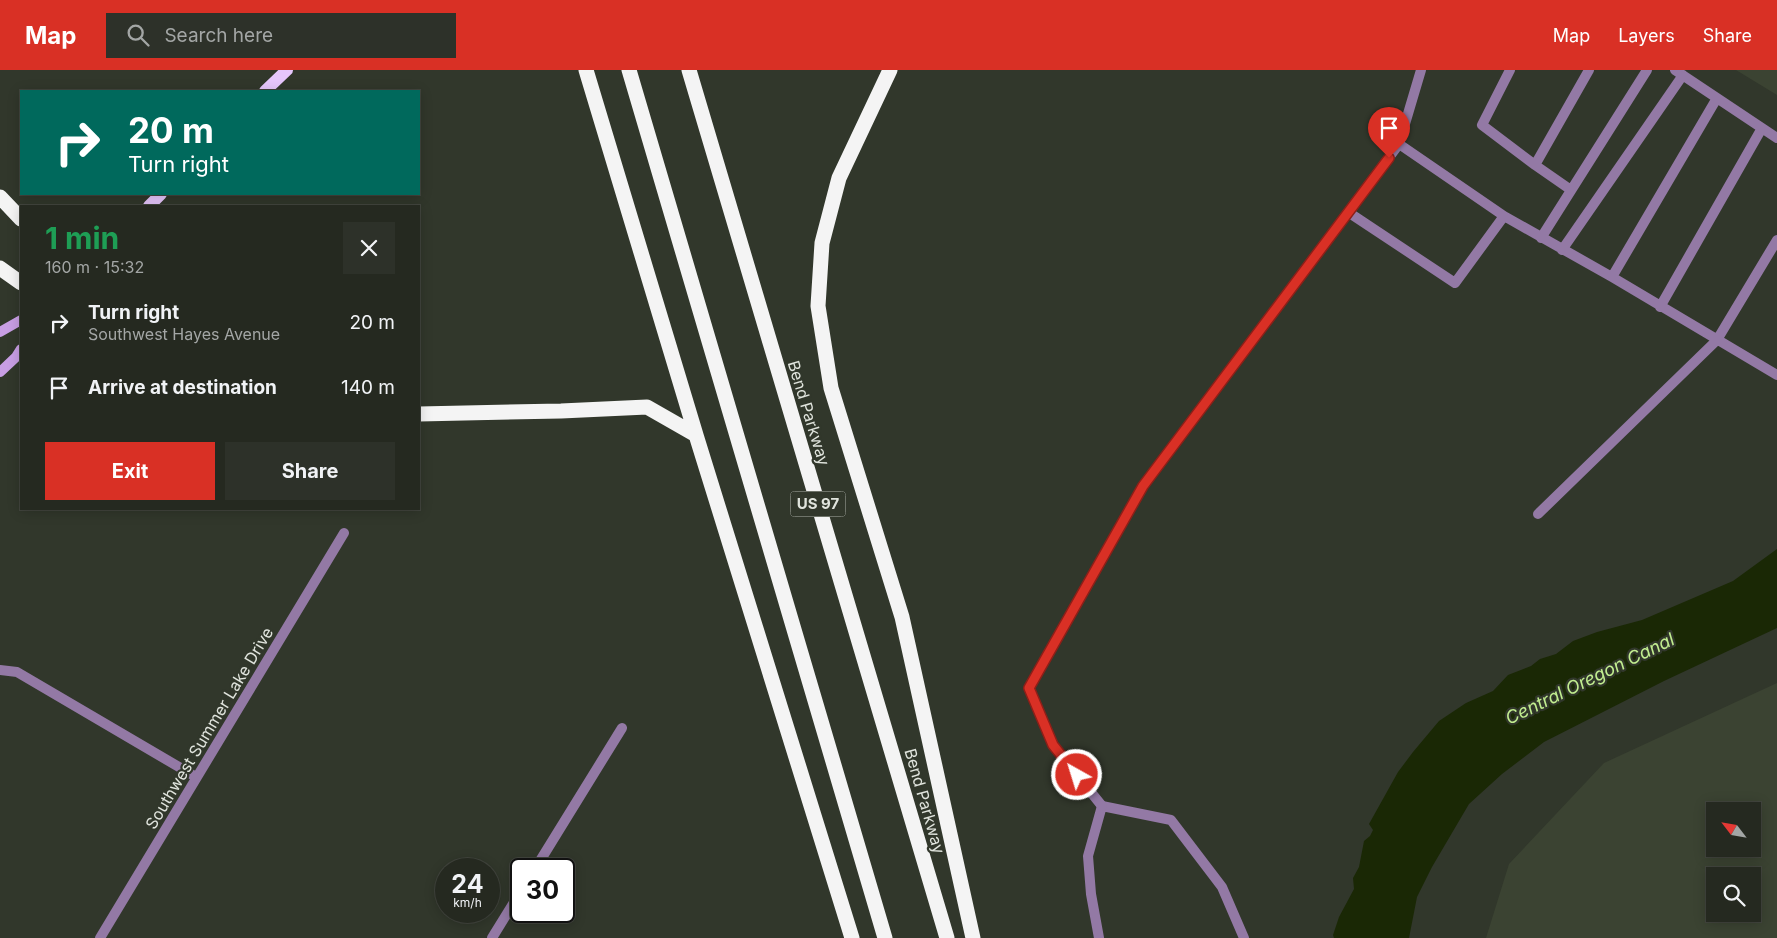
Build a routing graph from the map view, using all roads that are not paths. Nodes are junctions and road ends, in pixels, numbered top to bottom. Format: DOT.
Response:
graph roads {
  1 [pos="287,70"];
  2 [pos="586,70"];
  3 [pos="629,70"];
  4 [pos="689,70"];
  5 [pos="890,70"];
  6 [pos="1421,70"];
  7 [pos="1510,70"];
  8 [pos="1589,70"];
  9 [pos="1647,70"];
  10 [pos="1679,73"];
  11 [pos="266,90"];
  12 [pos="1717,98"];
  13 [pos="1762,128"];
  14 [pos="1777,138"];
  15 [pos="1399,144"];
  16 [pos="1535,165"];
  17 [pos="1571,190"];
  18 [pos="160,195"];
  19 [pos="0,197"];
  20 [pos="150,205"];
  21 [pos="1348,212"];
  22 [pos="1504,216"];
  23 [pos="20,218"];
  24 [pos="1541,238"];
  25 [pos="1777,240"];
  26 [pos="1562,250"];
  27 [pos="0,268"];
  28 [pos="1612,277"];
  29 [pos="20,282"];
  30 [pos="1660,307"];
  31 [pos="20,321"];
  32 [pos="0,332"];
  33 [pos="1717,340"];
  34 [pos="20,351"];
  35 [pos="0,372"];
  36 [pos="1777,375"];
  37 [pos="420,414"];
  38 [pos="696,435"];
  39 [pos="1538,514"];
  40 [pos="344,533"];
  41 [pos="0,670"];
  42 [pos="622,728"];
  43 [pos="196,777"];
  44 [pos="1102,806"];
  45 [pos="542,858"];
  46 [pos="510,909"];
  47 [pos="100,938"];
  48 [pos="492,938"];
  49 [pos="852,938"];
  50 [pos="885,938"];
  51 [pos="947,938"];
  52 [pos="973,938"];
  53 [pos="1099,938"];
  54 [pos="1244,938"];
  1 -- 11 [label="main road"];
  2 -- 38 [label="highway"];
  3 -- 50 [label="highway"];
  4 -- 51 [label="highway, Bend Parkway / US 97"];
  5 -- 52 [label="highway"];
  6 -- 15 [label="street"];
  7 -- 16 [label="street"];
  8 -- 16 [label="street"];
  9 -- 17 [label="street"];
  10 -- 12 [label="street"];
  10 -- 26 [label="street"];
  12 -- 13 [label="street"];
  12 -- 28 [label="street"];
  13 -- 14 [label="street"];
  13 -- 30 [label="street"];
  15 -- 21 [label="street"];
  15 -- 22 [label="street"];
  16 -- 17 [label="street"];
  17 -- 24 [label="street"];
  18 -- 20 [label="main road"];
  19 -- 23 [label="highway"];
  21 -- 22 [label="street"];
  21 -- 44 [label="street"];
  22 -- 24 [label="street"];
  24 -- 26 [label="street"];
  25 -- 33 [label="street"];
  26 -- 28 [label="street"];
  27 -- 29 [label="highway"];
  28 -- 30 [label="street"];
  30 -- 33 [label="street"];
  31 -- 32 [label="main road"];
  33 -- 36 [label="street"];
  33 -- 39 [label="street"];
  34 -- 35 [label="main road"];
  37 -- 38 [label="highway"];
  38 -- 49 [label="highway"];
  40 -- 43 [label="street, Southwest Summer Lake Drive"];
  41 -- 43 [label="street"];
  42 -- 45 [label="street"];
  43 -- 47 [label="street, Southwest Summer Lake Drive"];
  44 -- 53 [label="street"];
  44 -- 54 [label="street"];
  46 -- 48 [label="street"];
}
